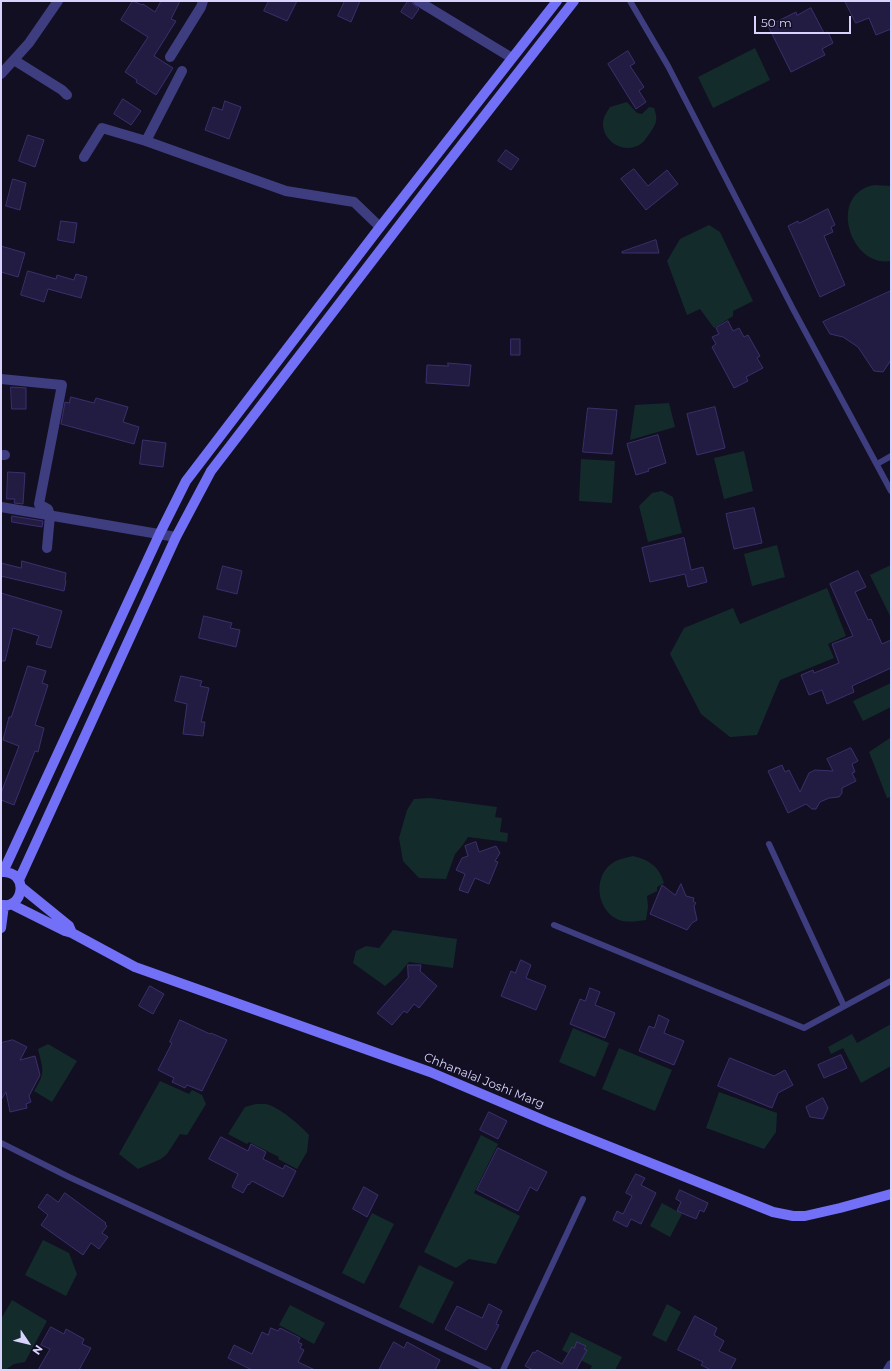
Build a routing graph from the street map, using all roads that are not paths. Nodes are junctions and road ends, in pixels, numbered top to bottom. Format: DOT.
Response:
graph roads {
  1 [pos="58,1"];
  2 [pos="203,1"];
  3 [pos="418,1"];
  4 [pos="557,1"];
  5 [pos="574,1"];
  6 [pos="630,1"];
  7 [pos="170,57"];
  8 [pos="512,58"];
  9 [pos="14,60"];
  10 [pos="182,71"];
  11 [pos="1,74"];
  12 [pos="67,95"];
  13 [pos="146,140"];
  14 [pos="84,157"];
  15 [pos="380,227"];
  16 [pos="1,379"];
  17 [pos="891,456"];
  18 [pos="877,464"];
  19 [pos="891,491"];
  20 [pos="1,507"];
  21 [pos="50,515"];
  22 [pos="160,533"];
  23 [pos="176,537"];
  24 [pos="47,548"];
  25 [pos="769,844"];
  26 [pos="2,872"];
  27 [pos="20,883"];
  28 [pos="6,905"];
  29 [pos="554,925"];
  30 [pos="1,928"];
  31 [pos="72,933"];
  32 [pos="891,981"];
  33 [pos="844,1006"];
  34 [pos="1,1143"];
  35 [pos="891,1194"];
  36 [pos="583,1199"];
  37 [pos="891,1365"];
  38 [pos="489,1370"];
  39 [pos="503,1370"];
  40 [pos="888,1370"];
  1 -- 9 [label="street"];
  2 -- 7 [label="street"];
  3 -- 8 [label="street"];
  4 -- 8 [label="street"];
  5 -- 23 [label="street"];
  6 -- 18 [label="lane"];
  8 -- 15 [label="street"];
  9 -- 11 [label="street"];
  9 -- 12 [label="street"];
  10 -- 13 [label="street"];
  13 -- 14 [label="street"];
  13 -- 15 [label="street"];
  15 -- 22 [label="street"];
  16 -- 21 [label="street"];
  17 -- 18 [label="lane"];
  18 -- 19 [label="lane"];
  20 -- 21 [label="street"];
  21 -- 22 [label="street"];
  21 -- 24 [label="street"];
  22 -- 23 [label="street"];
  22 -- 26 [label="street"];
  23 -- 27 [label="street"];
  25 -- 33 [label="lane"];
  26 -- 27 [label="street, Chhanalal Joshi Marg"];
  27 -- 28 [label="street"];
  27 -- 31 [label="street, Chhanalal Joshi Marg"];
  28 -- 30 [label="street"];
  28 -- 31 [label="street, Chhanalal Joshi Marg"];
  29 -- 33 [label="lane"];
  31 -- 35 [label="street, Chhanalal Joshi Marg"];
  32 -- 33 [label="lane"];
  34 -- 38 [label="lane"];
  36 -- 39 [label="lane"];
  37 -- 40 [label="street"];
}
